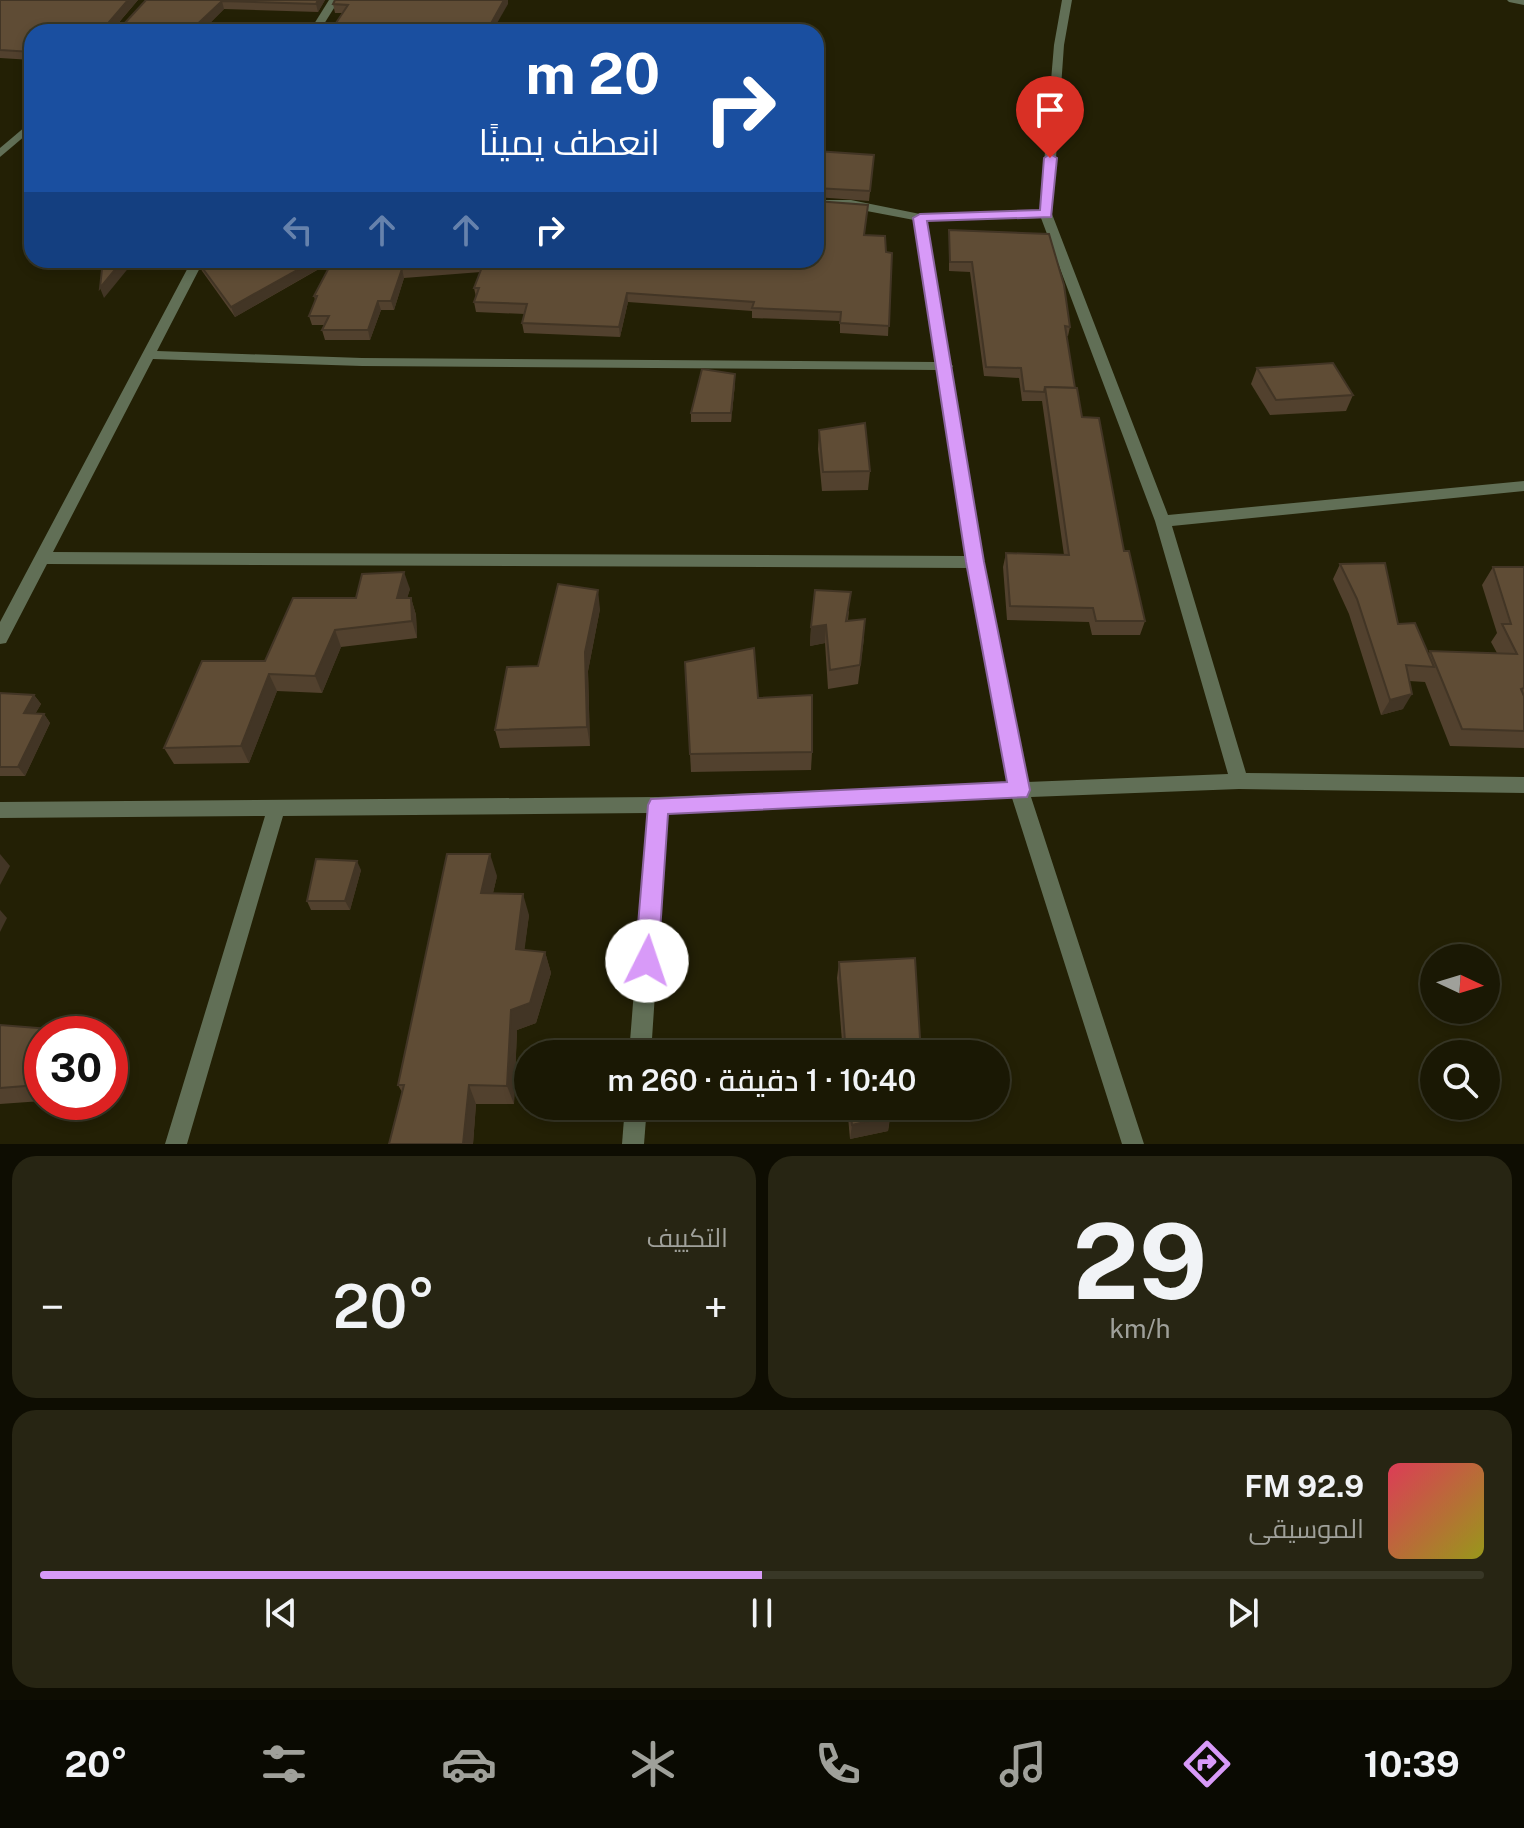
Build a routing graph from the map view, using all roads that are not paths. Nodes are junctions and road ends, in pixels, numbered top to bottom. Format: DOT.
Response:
graph roads {
  1 [pos="334,0"];
  2 [pos="1067,0"];
  3 [pos="1512,0"];
  4 [pos="1524,2"];
  5 [pos="319,24"];
  6 [pos="24,132"];
  7 [pos="0,154"];
  8 [pos="824,204"];
  9 [pos="1046,214"];
  10 [pos="920,218"];
  11 [pos="194,268"];
  12 [pos="146,355"];
  13 [pos="946,366"];
  14 [pos="1524,486"];
  15 [pos="1163,521"];
  16 [pos="40,558"];
  17 [pos="975,562"];
  18 [pos="0,638"];
  19 [pos="1239,781"];
  20 [pos="1524,785"];
  21 [pos="1019,790"];
  22 [pos="658,805"];
  23 [pos="276,809"];
  24 [pos="0,810"];
  25 [pos="641,1040"];
  26 [pos="635,1120"];
  27 [pos="176,1144"];
  28 [pos="633,1144"];
  29 [pos="1133,1144"];
  1 -- 5 [label="street"];
  2 -- 9 [label="street"];
  3 -- 4 [label="street"];
  6 -- 7 [label="street"];
  8 -- 10 [label="street"];
  9 -- 10 [label="street"];
  9 -- 15 [label="street"];
  10 -- 13 [label="street"];
  11 -- 12 [label="street"];
  12 -- 13 [label="street"];
  12 -- 16 [label="street"];
  13 -- 17 [label="street"];
  14 -- 15 [label="street"];
  15 -- 19 [label="street"];
  16 -- 17 [label="street"];
  16 -- 18 [label="street"];
  17 -- 21 [label="street"];
  19 -- 20 [label="street"];
  19 -- 21 [label="street"];
  21 -- 22 [label="street"];
  21 -- 29 [label="street"];
  22 -- 23 [label="street"];
  22 -- 25 [label="street"];
  23 -- 24 [label="street"];
  23 -- 27 [label="street"];
  26 -- 28 [label="street"];
}
